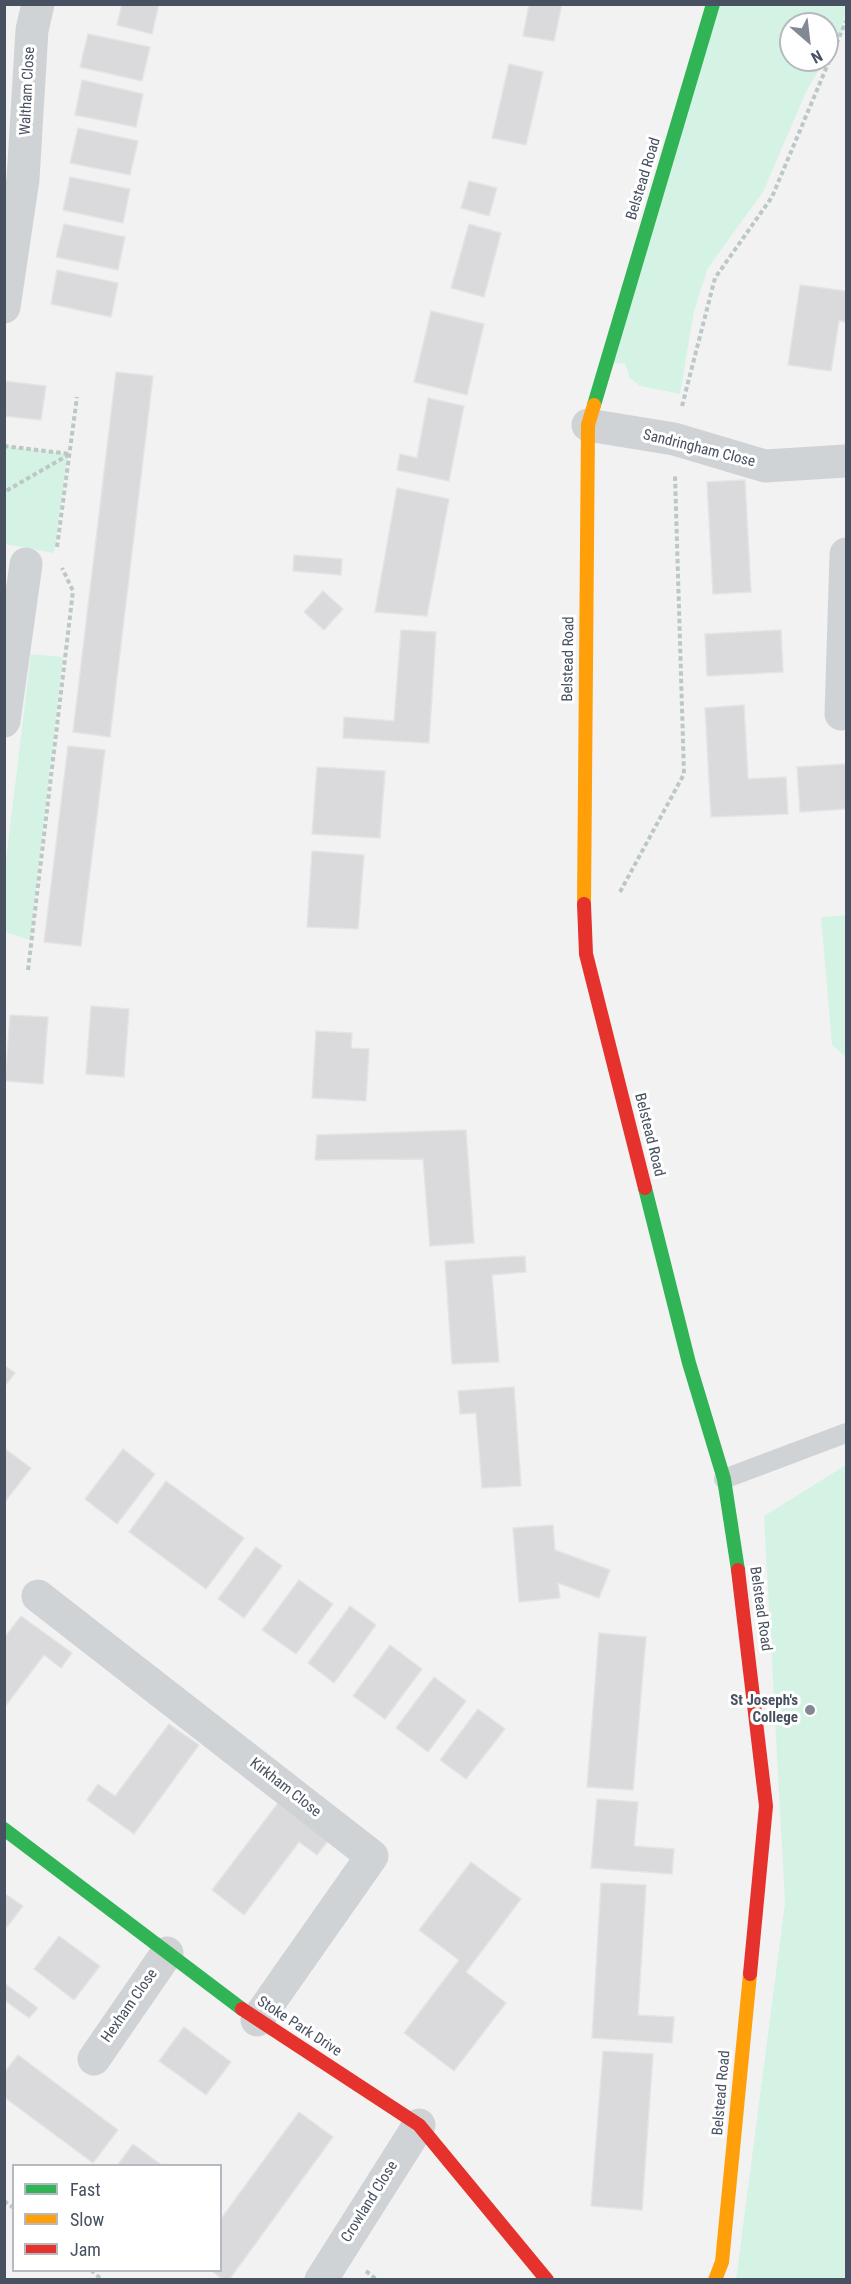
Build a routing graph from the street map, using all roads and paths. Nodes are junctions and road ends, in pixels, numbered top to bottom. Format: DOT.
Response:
graph roads {
  1 [pos="38,4"];
  2 [pos="713,4"];
  3 [pos="14,177"];
  4 [pos="4,307"];
  5 [pos="77,397"];
  6 [pos="588,425"];
  7 [pos="4,446"];
  8 [pos="69,454"];
  9 [pos="846,461"];
  10 [pos="4,492"];
  11 [pos="846,554"];
  12 [pos="41,560"];
  13 [pos="60,565"];
  14 [pos="842,714"];
  15 [pos="4,721"];
  16 [pos="28,970"];
  17 [pos="846,1433"];
  18 [pos="724,1479"];
  19 [pos="38,1596"];
  20 [pos="4,1830"];
  21 [pos="167,1953"];
  22 [pos="256,2020"];
  23 [pos="94,2059"];
  24 [pos="419,2125"];
  25 [pos="321,2280"];
  26 [pos="547,2280"];
  27 [pos="715,2280"];
  1 -- 3 [label="street, Waltham Close"];
  2 -- 6 [label="street, Belstead Road"];
  3 -- 4 [label="street, Waltham Close"];
  5 -- 8 [label="path"];
  6 -- 9 [label="street, Sandringham Close"];
  6 -- 18 [label="street, Belstead Road"];
  7 -- 8 [label="path"];
  8 -- 10 [label="path"];
  8 -- 12 [label="path"];
  11 -- 14 [label="street"];
  12 -- 15 [label="street"];
  13 -- 16 [label="path"];
  17 -- 18 [label="lane"];
  18 -- 27 [label="street, Belstead Road"];
  19 -- 22 [label="street, Kirkham Close"];
  20 -- 21 [label="street, Stoke Park Drive"];
  21 -- 22 [label="street, Stoke Park Drive"];
  21 -- 23 [label="street, Hexham Close"];
  22 -- 24 [label="street, Stoke Park Drive"];
  24 -- 25 [label="street, Crowland Close"];
  24 -- 26 [label="street, Stoke Park Drive"];
}
